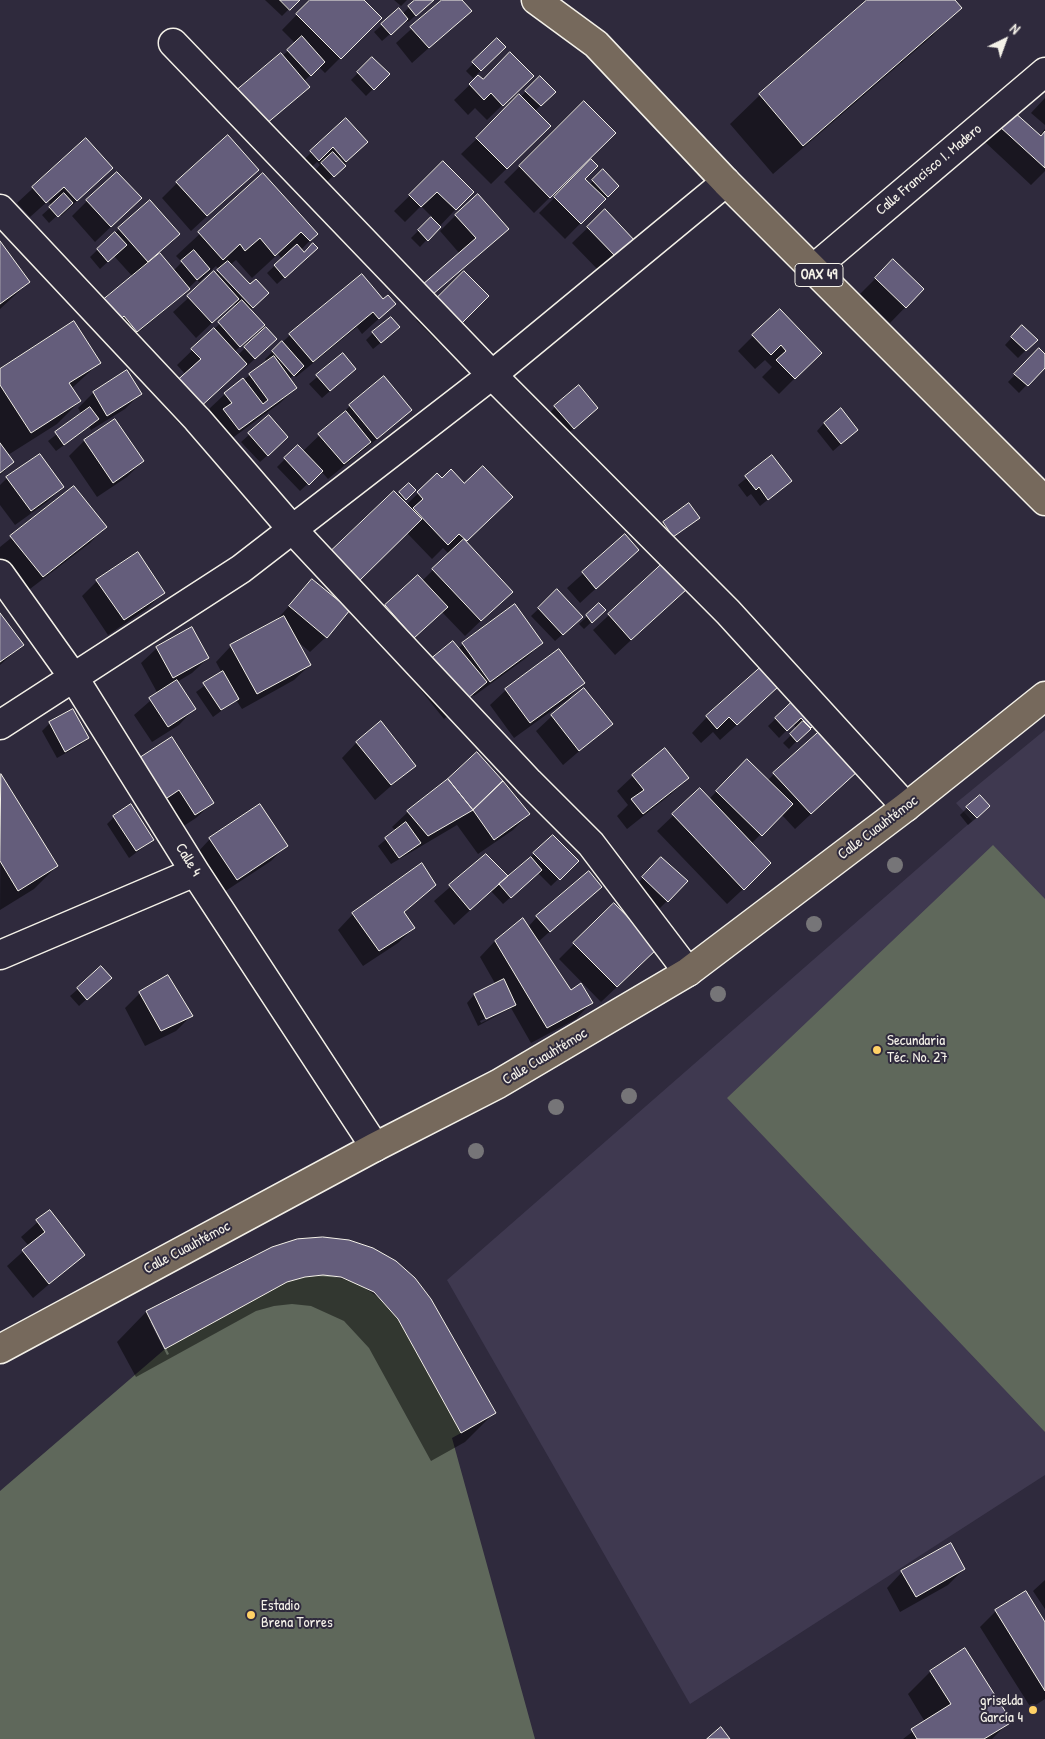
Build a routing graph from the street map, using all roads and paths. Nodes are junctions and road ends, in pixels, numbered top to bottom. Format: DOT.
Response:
graph roads {
  1 [pos="570,0"];
  2 [pos="540,1"];
  3 [pos="173,43"];
  4 [pos="596,44"];
  5 [pos="1045,72"];
  6 [pos="726,182"];
  7 [pos="0,209"];
  8 [pos="813,269"];
  9 [pos="492,376"];
  10 [pos="1045,501"];
  11 [pos="292,529"];
  12 [pos="0,574"];
  13 [pos="74,678"];
  14 [pos="1045,696"];
  15 [pos="0,725"];
  16 [pos="906,807"];
  17 [pos="195,872"];
  18 [pos="0,955"];
  19 [pos="688,972"];
  20 [pos="375,1147"];
  21 [pos="0,1349"];
  1 -- 4 [label="main road, OAX 49"];
  2 -- 4 [label="main road, OAX 49"];
  3 -- 9 [label="street"];
  4 -- 6 [label="main road, OAX 49"];
  5 -- 8 [label="street, Calle Francisco I. Madero"];
  6 -- 8 [label="main road, OAX 49"];
  6 -- 9 [label="street"];
  7 -- 11 [label="street"];
  8 -- 10 [label="main road, OAX 49"];
  9 -- 11 [label="street"];
  9 -- 16 [label="street"];
  11 -- 13 [label="street"];
  11 -- 19 [label="street"];
  12 -- 13 [label="street, Calle 4"];
  13 -- 15 [label="street"];
  13 -- 17 [label="street, Calle 4"];
  14 -- 16 [label="main road, Calle Cuauhtémoc"];
  16 -- 19 [label="main road, Calle Cuauhtémoc"];
  17 -- 18 [label="street"];
  17 -- 20 [label="street, Calle 4"];
  19 -- 20 [label="main road, Calle Cuauhtémoc"];
  20 -- 21 [label="main road, Calle Cuauhtémoc"];
}
